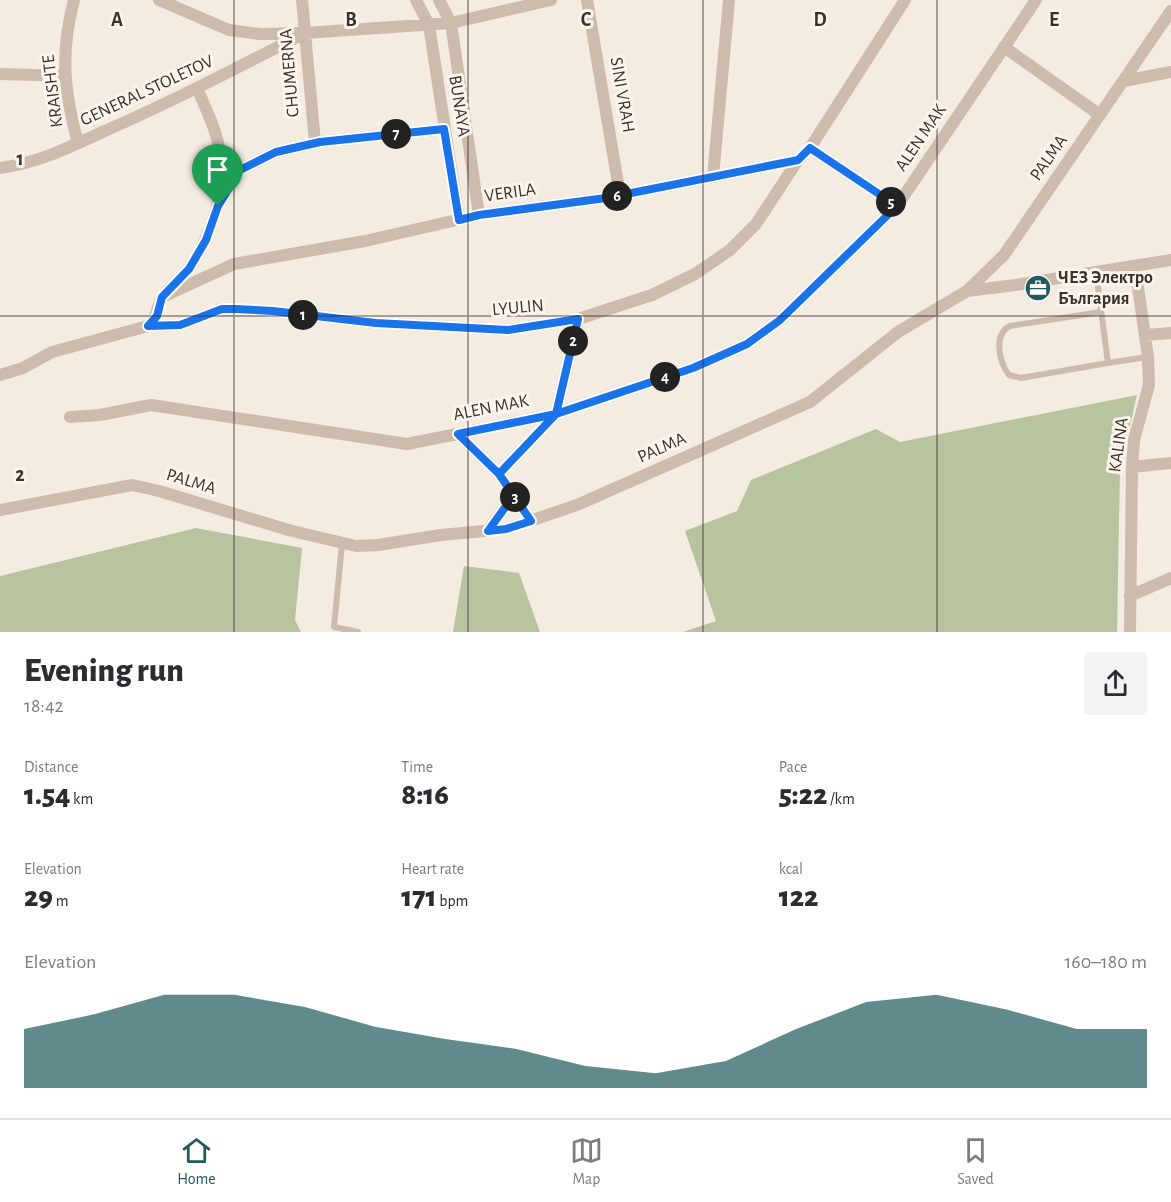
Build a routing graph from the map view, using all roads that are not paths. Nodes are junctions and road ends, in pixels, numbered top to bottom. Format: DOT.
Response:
graph roads {
  1 [pos="74,0"];
  2 [pos="159,0"];
  3 [pos="302,0"];
  4 [pos="416,0"];
  5 [pos="439,0"];
  6 [pos="551,0"];
  7 [pos="587,0"];
  8 [pos="729,0"];
  9 [pos="905,0"];
  10 [pos="1036,0"];
  11 [pos="178,4"];
  12 [pos="1171,12"];
  13 [pos="451,23"];
  14 [pos="429,25"];
  15 [pos="305,33"];
  16 [pos="1004,47"];
  17 [pos="1171,72"];
  18 [pos="0,74"];
  19 [pos="65,76"];
  20 [pos="1124,81"];
  21 [pos="197,88"];
  22 [pos="1100,115"];
  23 [pos="444,129"];
  24 [pos="78,143"];
  25 [pos="315,143"];
  26 [pos="810,148"];
  27 [pos="798,160"];
  28 [pos="0,168"];
  29 [pos="713,177"];
  30 [pos="620,195"];
  31 [pos="218,206"];
  32 [pos="897,206"];
  33 [pos="479,215"];
  34 [pos="459,220"];
  35 [pos="1171,260"];
  36 [pos="1135,266"];
  37 [pos="1096,272"];
  38 [pos="967,291"];
  39 [pos="162,297"];
  40 [pos="1101,312"];
  41 [pos="578,319"];
  42 [pos="148,326"];
  43 [pos="1171,333"];
  44 [pos="1145,335"];
  45 [pos="1148,357"];
  46 [pos="1108,363"];
  47 [pos="0,375"];
  48 [pos="556,414"];
  49 [pos="70,417"];
  50 [pos="458,434"];
  51 [pos="1171,463"];
  52 [pos="1132,467"];
  53 [pos="499,474"];
  54 [pos="514,495"];
  55 [pos="0,510"];
  56 [pos="531,521"];
  57 [pos="488,531"];
  58 [pos="342,544"];
  59 [pos="1171,578"];
  60 [pos="1130,596"];
  61 [pos="358,632"];
  62 [pos="1130,632"];
  1 -- 19 [label="street, KRAISHTE"];
  2 -- 11 [label="street"];
  3 -- 15 [label="street, CHUMERNA"];
  4 -- 14 [label="street, BUNAYA"];
  5 -- 13 [label="street, BUNAYA"];
  6 -- 13 [label="street"];
  7 -- 30 [label="street, SINI VRAH"];
  8 -- 29 [label="street"];
  9 -- 26 [label="street, LYULIN"];
  10 -- 16 [label="street, ALEN MAK"];
  11 -- 15 [label="street"];
  12 -- 20 [label="street, PALMA"];
  13 -- 14 [label="street"];
  13 -- 33 [label="street, BUNAYA"];
  14 -- 15 [label="street"];
  14 -- 23 [label="street, BUNAYA"];
  15 -- 21 [label="street, GENERAL STOLETOV"];
  15 -- 25 [label="street, CHUMERNA"];
  16 -- 22 [label="street"];
  16 -- 32 [label="street, ALEN MAK"];
  17 -- 20 [label="street"];
  18 -- 19 [label="street"];
  19 -- 24 [label="street, KRAISHTE"];
  20 -- 22 [label="street, PALMA"];
  21 -- 24 [label="street, GENERAL STOLETOV"];
  21 -- 31 [label="street"];
  22 -- 38 [label="street, PALMA"];
  23 -- 25 [label="street"];
  23 -- 34 [label="street, BUNAYA"];
  24 -- 28 [label="street, GENERAL STOLETOV"];
  25 -- 31 [label="street"];
  26 -- 27 [label="street, LYULIN"];
  26 -- 32 [label="street"];
  27 -- 29 [label="street, VERILA"];
  27 -- 41 [label="street, LYULIN"];
  29 -- 30 [label="street, VERILA"];
  30 -- 33 [label="street, VERILA"];
  31 -- 39 [label="street"];
  32 -- 48 [label="street, ALEN MAK"];
  33 -- 34 [label="street, VERILA"];
  34 -- 39 [label="street, VERILA"];
  35 -- 36 [label="street"];
  36 -- 37 [label="street"];
  36 -- 44 [label="street, KALINA"];
  37 -- 38 [label="street"];
  37 -- 40 [label="lane"];
  38 -- 56 [label="street, PALMA"];
  39 -- 42 [label="street"];
  40 -- 46 [label="lane"];
  40 -- 46 [label="lane"];
  41 -- 42 [label="street, LYULIN"];
  41 -- 48 [label="street"];
  42 -- 47 [label="street, LYULIN"];
  43 -- 44 [label="street"];
  44 -- 45 [label="street, KALINA"];
  45 -- 46 [label="lane"];
  45 -- 52 [label="street, KALINA"];
  48 -- 50 [label="street, ALEN MAK"];
  48 -- 53 [label="street"];
  49 -- 50 [label="street, ALEN MAK"];
  50 -- 53 [label="street"];
  51 -- 52 [label="street"];
  52 -- 60 [label="street, KALINA"];
  53 -- 54 [label="street"];
  54 -- 56 [label="street"];
  54 -- 57 [label="street"];
  55 -- 58 [label="street, PALMA"];
  56 -- 57 [label="street, PALMA"];
  57 -- 58 [label="street, PALMA"];
  58 -- 61 [label="lane"];
  59 -- 60 [label="street"];
  60 -- 62 [label="street, KALINA"];
}
